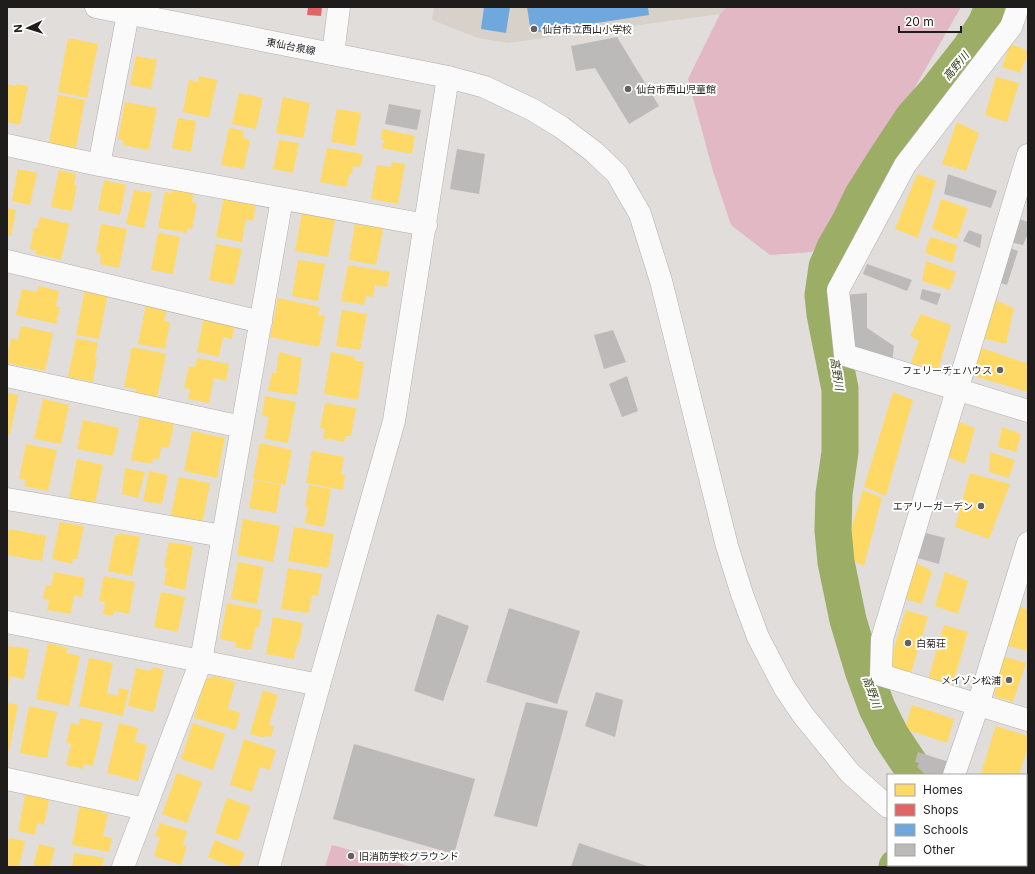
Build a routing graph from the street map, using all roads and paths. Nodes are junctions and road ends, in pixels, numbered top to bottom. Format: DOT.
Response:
graph roads {
  1 [pos="96,7"];
  2 [pos="339,7"];
  3 [pos="128,14"];
  4 [pos="1019,22"];
  5 [pos="333,54"];
  6 [pos="448,77"];
  7 [pos="7,145"];
  8 [pos="1028,155"];
  9 [pos="98,166"];
  10 [pos="282,199"];
  11 [pos="426,225"];
  12 [pos="7,261"];
  13 [pos="261,322"];
  14 [pos="7,376"];
  15 [pos="957,388"];
  16 [pos="1028,411"];
  17 [pos="242,427"];
  18 [pos="7,500"];
  19 [pos="223,536"];
  20 [pos="1028,543"];
  21 [pos="1022,587"];
  22 [pos="7,622"];
  23 [pos="201,661"];
  24 [pos="318,685"];
  25 [pos="978,705"];
  26 [pos="1028,720"];
  27 [pos="954,774"];
  28 [pos="7,779"];
  29 [pos="887,807"];
  30 [pos="145,809"];
  31 [pos="123,867"];
  32 [pos="269,867"];
  1 -- 3 [label="street, 東仙台泉線"];
  2 -- 5 [label="street"];
  3 -- 5 [label="street, 東仙台泉線"];
  3 -- 9 [label="street"];
  4 -- 15 [label="street"];
  5 -- 6 [label="street, 東仙台泉線"];
  6 -- 11 [label="street"];
  6 -- 29 [label="street, 東仙台泉線"];
  7 -- 9 [label="street"];
  8 -- 15 [label="street"];
  9 -- 10 [label="street"];
  10 -- 11 [label="street"];
  10 -- 13 [label="street"];
  11 -- 24 [label="street"];
  12 -- 13 [label="street"];
  13 -- 17 [label="street"];
  14 -- 17 [label="street"];
  15 -- 16 [label="street"];
  15 -- 25 [label="street"];
  17 -- 19 [label="street"];
  18 -- 19 [label="street"];
  19 -- 23 [label="street"];
  20 -- 21 [label="street"];
  21 -- 25 [label="street"];
  22 -- 23 [label="street"];
  23 -- 24 [label="street"];
  23 -- 30 [label="street"];
  24 -- 32 [label="street"];
  25 -- 26 [label="street"];
  25 -- 27 [label="street"];
  28 -- 30 [label="street"];
  30 -- 31 [label="street"];
}
